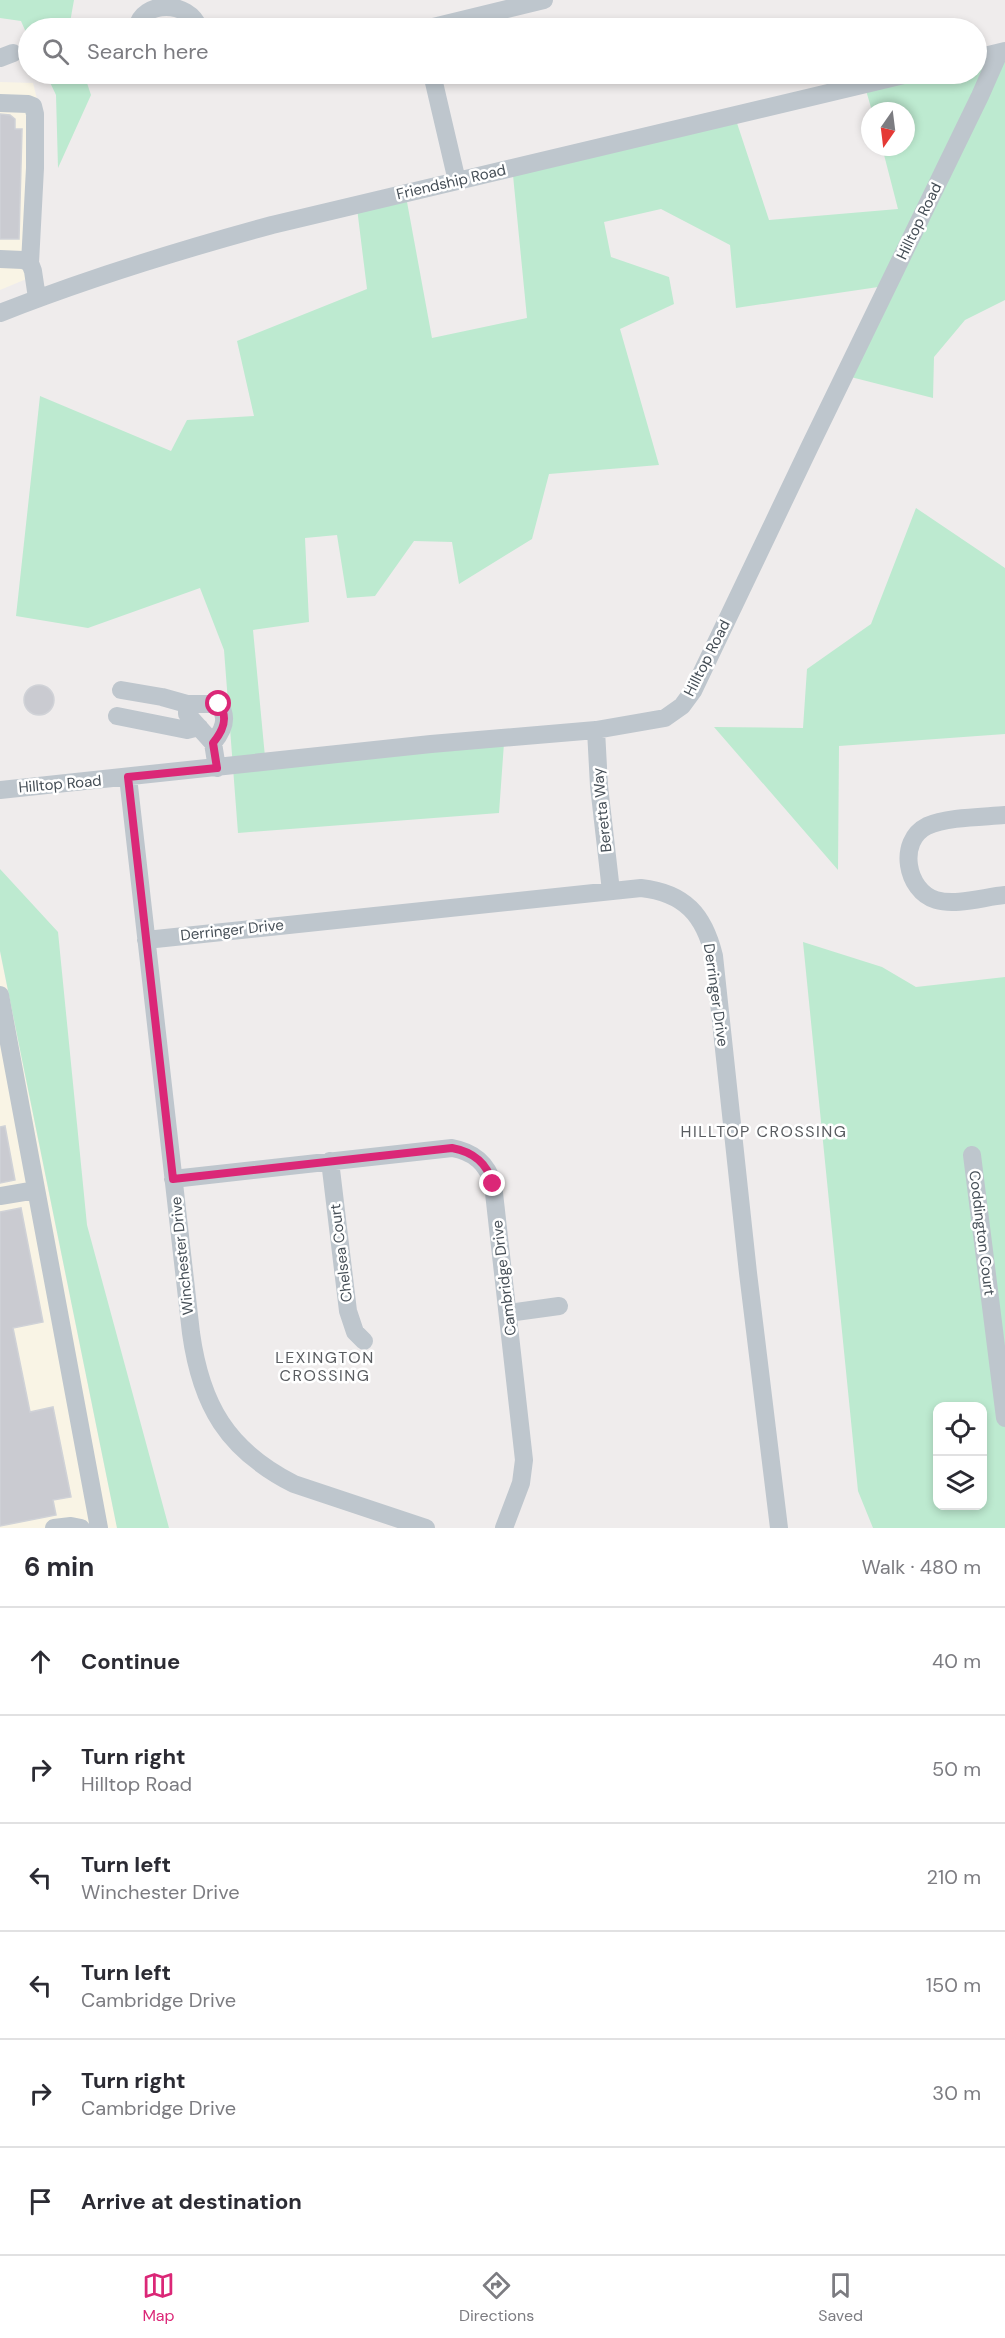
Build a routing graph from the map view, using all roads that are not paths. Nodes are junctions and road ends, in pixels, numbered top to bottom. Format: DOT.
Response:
graph roads {
  1 [pos="544,0"];
  2 [pos="140,18"];
  3 [pos="195,18"];
  4 [pos="470,18"];
  5 [pos="1002,52"];
  6 [pos="987,55"];
  7 [pos="987,83"];
  8 [pos="434,84"];
  9 [pos="866,84"];
  10 [pos="987,84"];
  11 [pos="0,103"];
  12 [pos="457,181"];
  13 [pos="1,262"];
  14 [pos="30,263"];
  15 [pos="37,298"];
  16 [pos="0,313"];
  17 [pos="121,690"];
  18 [pos="187,704"];
  19 [pos="117,716"];
  20 [pos="199,727"];
  21 [pos="596,730"];
  22 [pos="213,743"];
  23 [pos="217,768"];
  24 [pos="128,777"];
  25 [pos="0,790"];
  26 [pos="1005,814"];
  27 [pos="611,891"];
  28 [pos="1005,895"];
  29 [pos="146,940"];
  30 [pos="0,995"];
  31 [pos="972,1155"];
  32 [pos="330,1161"];
  33 [pos="173,1179"];
  34 [pos="36,1190"];
  35 [pos="0,1196"];
  36 [pos="559,1306"];
  37 [pos="508,1313"];
  38 [pos="364,1341"];
  39 [pos="1005,1418"];
  40 [pos="54,1528"];
  41 [pos="81,1528"];
  42 [pos="99,1528"];
  43 [pos="426,1528"];
  44 [pos="504,1528"];
  45 [pos="779,1528"];
  1 -- 4 [label="street"];
  2 -- 3 [label="street"];
  5 -- 6 [label="street"];
  5 -- 7 [label="street, Hilltop Road"];
  8 -- 12 [label="street"];
  9 -- 12 [label="street, Friendship Road"];
  10 -- 21 [label="street, Hilltop Road"];
  11 -- 14 [label="street"];
  12 -- 15 [label="street, Friendship Road"];
  13 -- 14 [label="street"];
  14 -- 15 [label="street"];
  15 -- 16 [label="street, Friendship Road"];
  17 -- 18 [label="street"];
  18 -- 20 [label="street"];
  18 -- 22 [label="street"];
  19 -- 20 [label="street"];
  20 -- 22 [label="street"];
  21 -- 23 [label="street, Hilltop Road"];
  21 -- 27 [label="street, Beretta Way"];
  22 -- 23 [label="street"];
  23 -- 24 [label="street, Hilltop Road"];
  24 -- 25 [label="street, Hilltop Road"];
  24 -- 29 [label="street, Winchester Drive"];
  26 -- 28 [label="street"];
  27 -- 29 [label="street, Derringer Drive"];
  27 -- 45 [label="street, Derringer Drive"];
  29 -- 33 [label="street, Winchester Drive"];
  30 -- 34 [label="street"];
  31 -- 39 [label="street, Coddington Court"];
  32 -- 33 [label="street, Cambridge Drive"];
  32 -- 37 [label="street, Cambridge Drive"];
  32 -- 38 [label="street, Chelsea Court"];
  33 -- 43 [label="street, Winchester Drive"];
  34 -- 35 [label="street"];
  34 -- 42 [label="street"];
  36 -- 37 [label="street"];
  37 -- 44 [label="street, Cambridge Drive"];
  40 -- 41 [label="street"];
}
